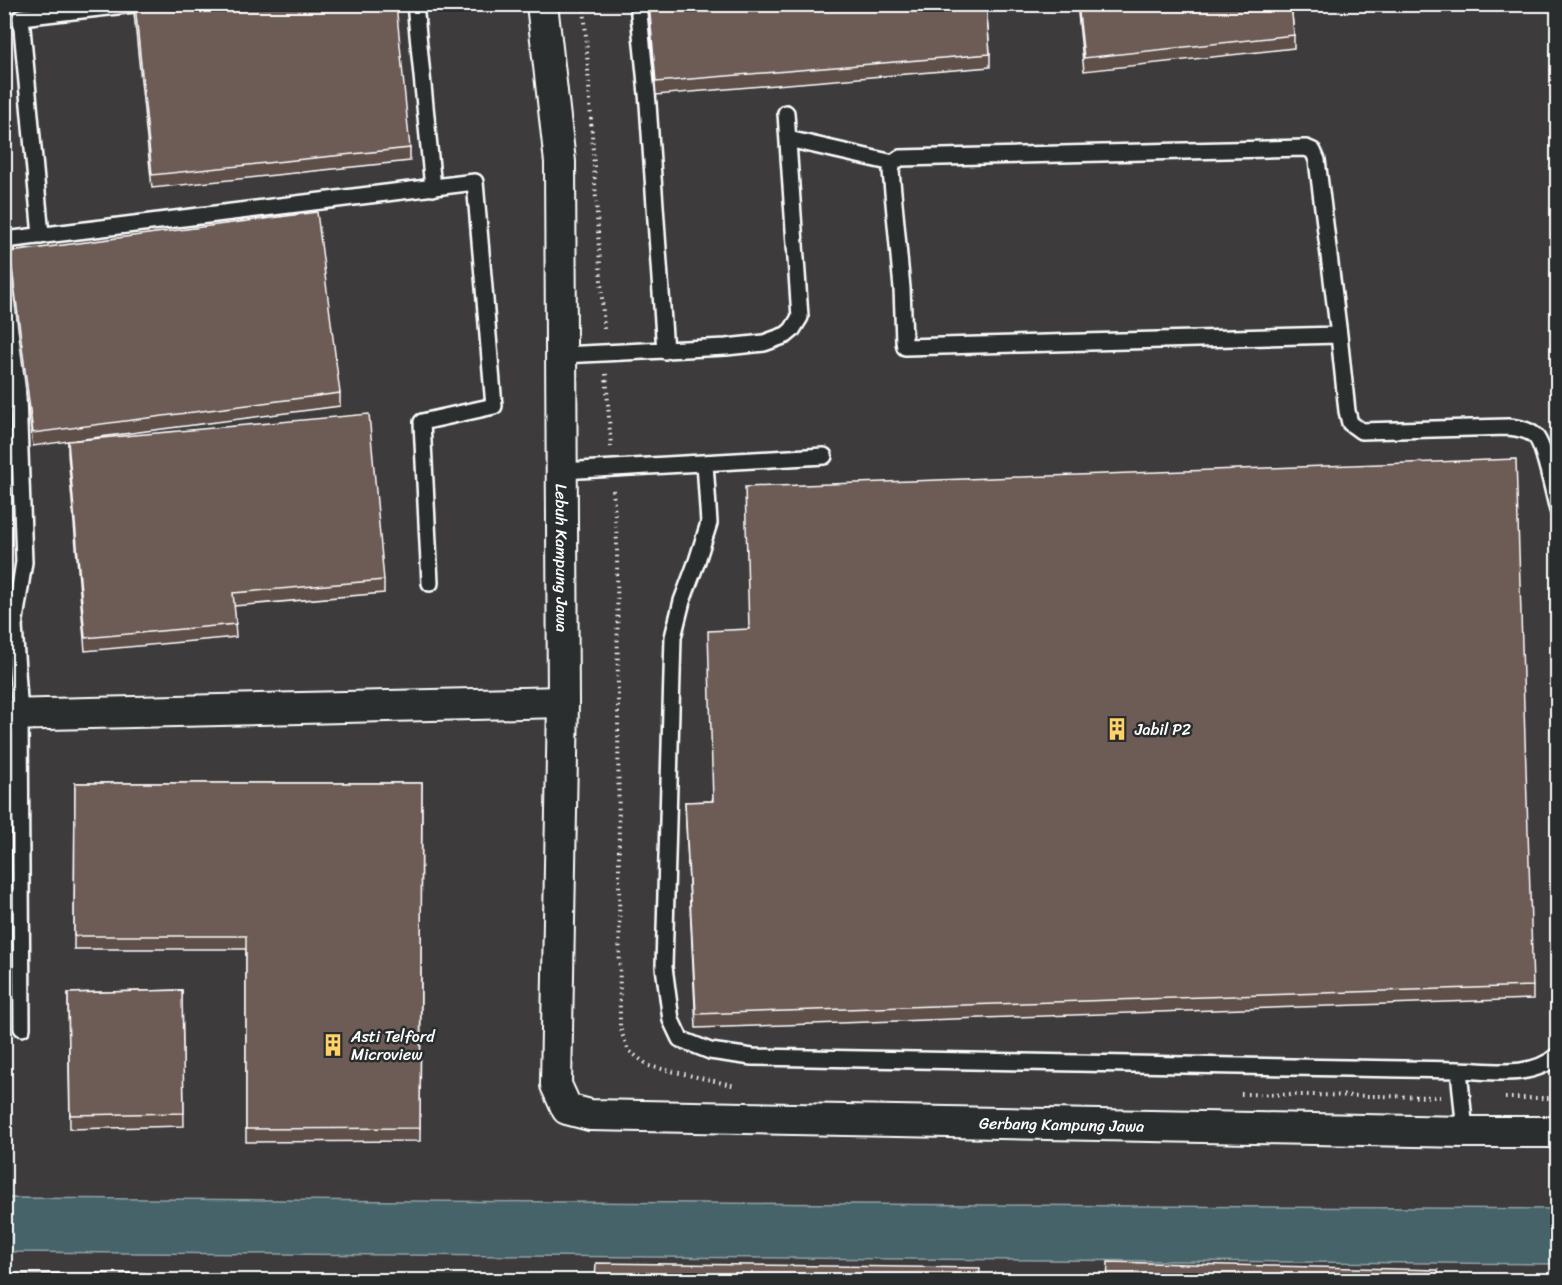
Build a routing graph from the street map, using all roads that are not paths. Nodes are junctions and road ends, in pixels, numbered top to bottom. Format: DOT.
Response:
graph roads {
  1 [pos="134,4"];
  2 [pos="415,4"];
  3 [pos="542,4"];
  4 [pos="638,4"];
  5 [pos="786,113"];
  6 [pos="788,139"];
  7 [pos="893,163"];
  8 [pos="433,188"];
  9 [pos="41,236"];
  10 [pos="5,239"];
  11 [pos="1339,335"];
  12 [pos="665,351"];
  13 [pos="562,355"];
  14 [pos="824,456"];
  15 [pos="705,463"];
  16 [pos="561,471"];
  17 [pos="1557,510"];
  18 [pos="430,583"];
  19 [pos="9,626"];
  20 [pos="563,702"];
  21 [pos="12,715"];
  22 [pos="22,1028"];
  23 [pos="1557,1055"];
  24 [pos="1459,1070"];
  25 [pos="567,1109"];
  26 [pos="1465,1132"];
  27 [pos="1557,1132"];
  1 -- 9 [label="lane"];
  2 -- 8 [label="lane"];
  3 -- 13 [label="street, Lebuh Kampung Jawa"];
  4 -- 12 [label="lane"];
  5 -- 6 [label="lane"];
  6 -- 7 [label="lane"];
  6 -- 12 [label="lane"];
  7 -- 11 [label="lane"];
  7 -- 11 [label="lane"];
  8 -- 9 [label="lane"];
  8 -- 18 [label="lane"];
  9 -- 10 [label="lane"];
  10 -- 19 [label="lane"];
  11 -- 17 [label="lane"];
  12 -- 13 [label="lane"];
  13 -- 16 [label="street, Lebuh Kampung Jawa"];
  14 -- 15 [label="lane"];
  15 -- 16 [label="lane"];
  15 -- 24 [label="lane"];
  16 -- 20 [label="street, Lebuh Kampung Jawa"];
  19 -- 21 [label="lane"];
  20 -- 21 [label="street"];
  20 -- 25 [label="street, Lebuh Kampung Jawa"];
  21 -- 22 [label="lane"];
  23 -- 24 [label="lane"];
  24 -- 26 [label="lane"];
  25 -- 26 [label="street, Gerbang Kampung Jawa"];
  26 -- 27 [label="street, Gerbang Kampung Jawa"];
}
